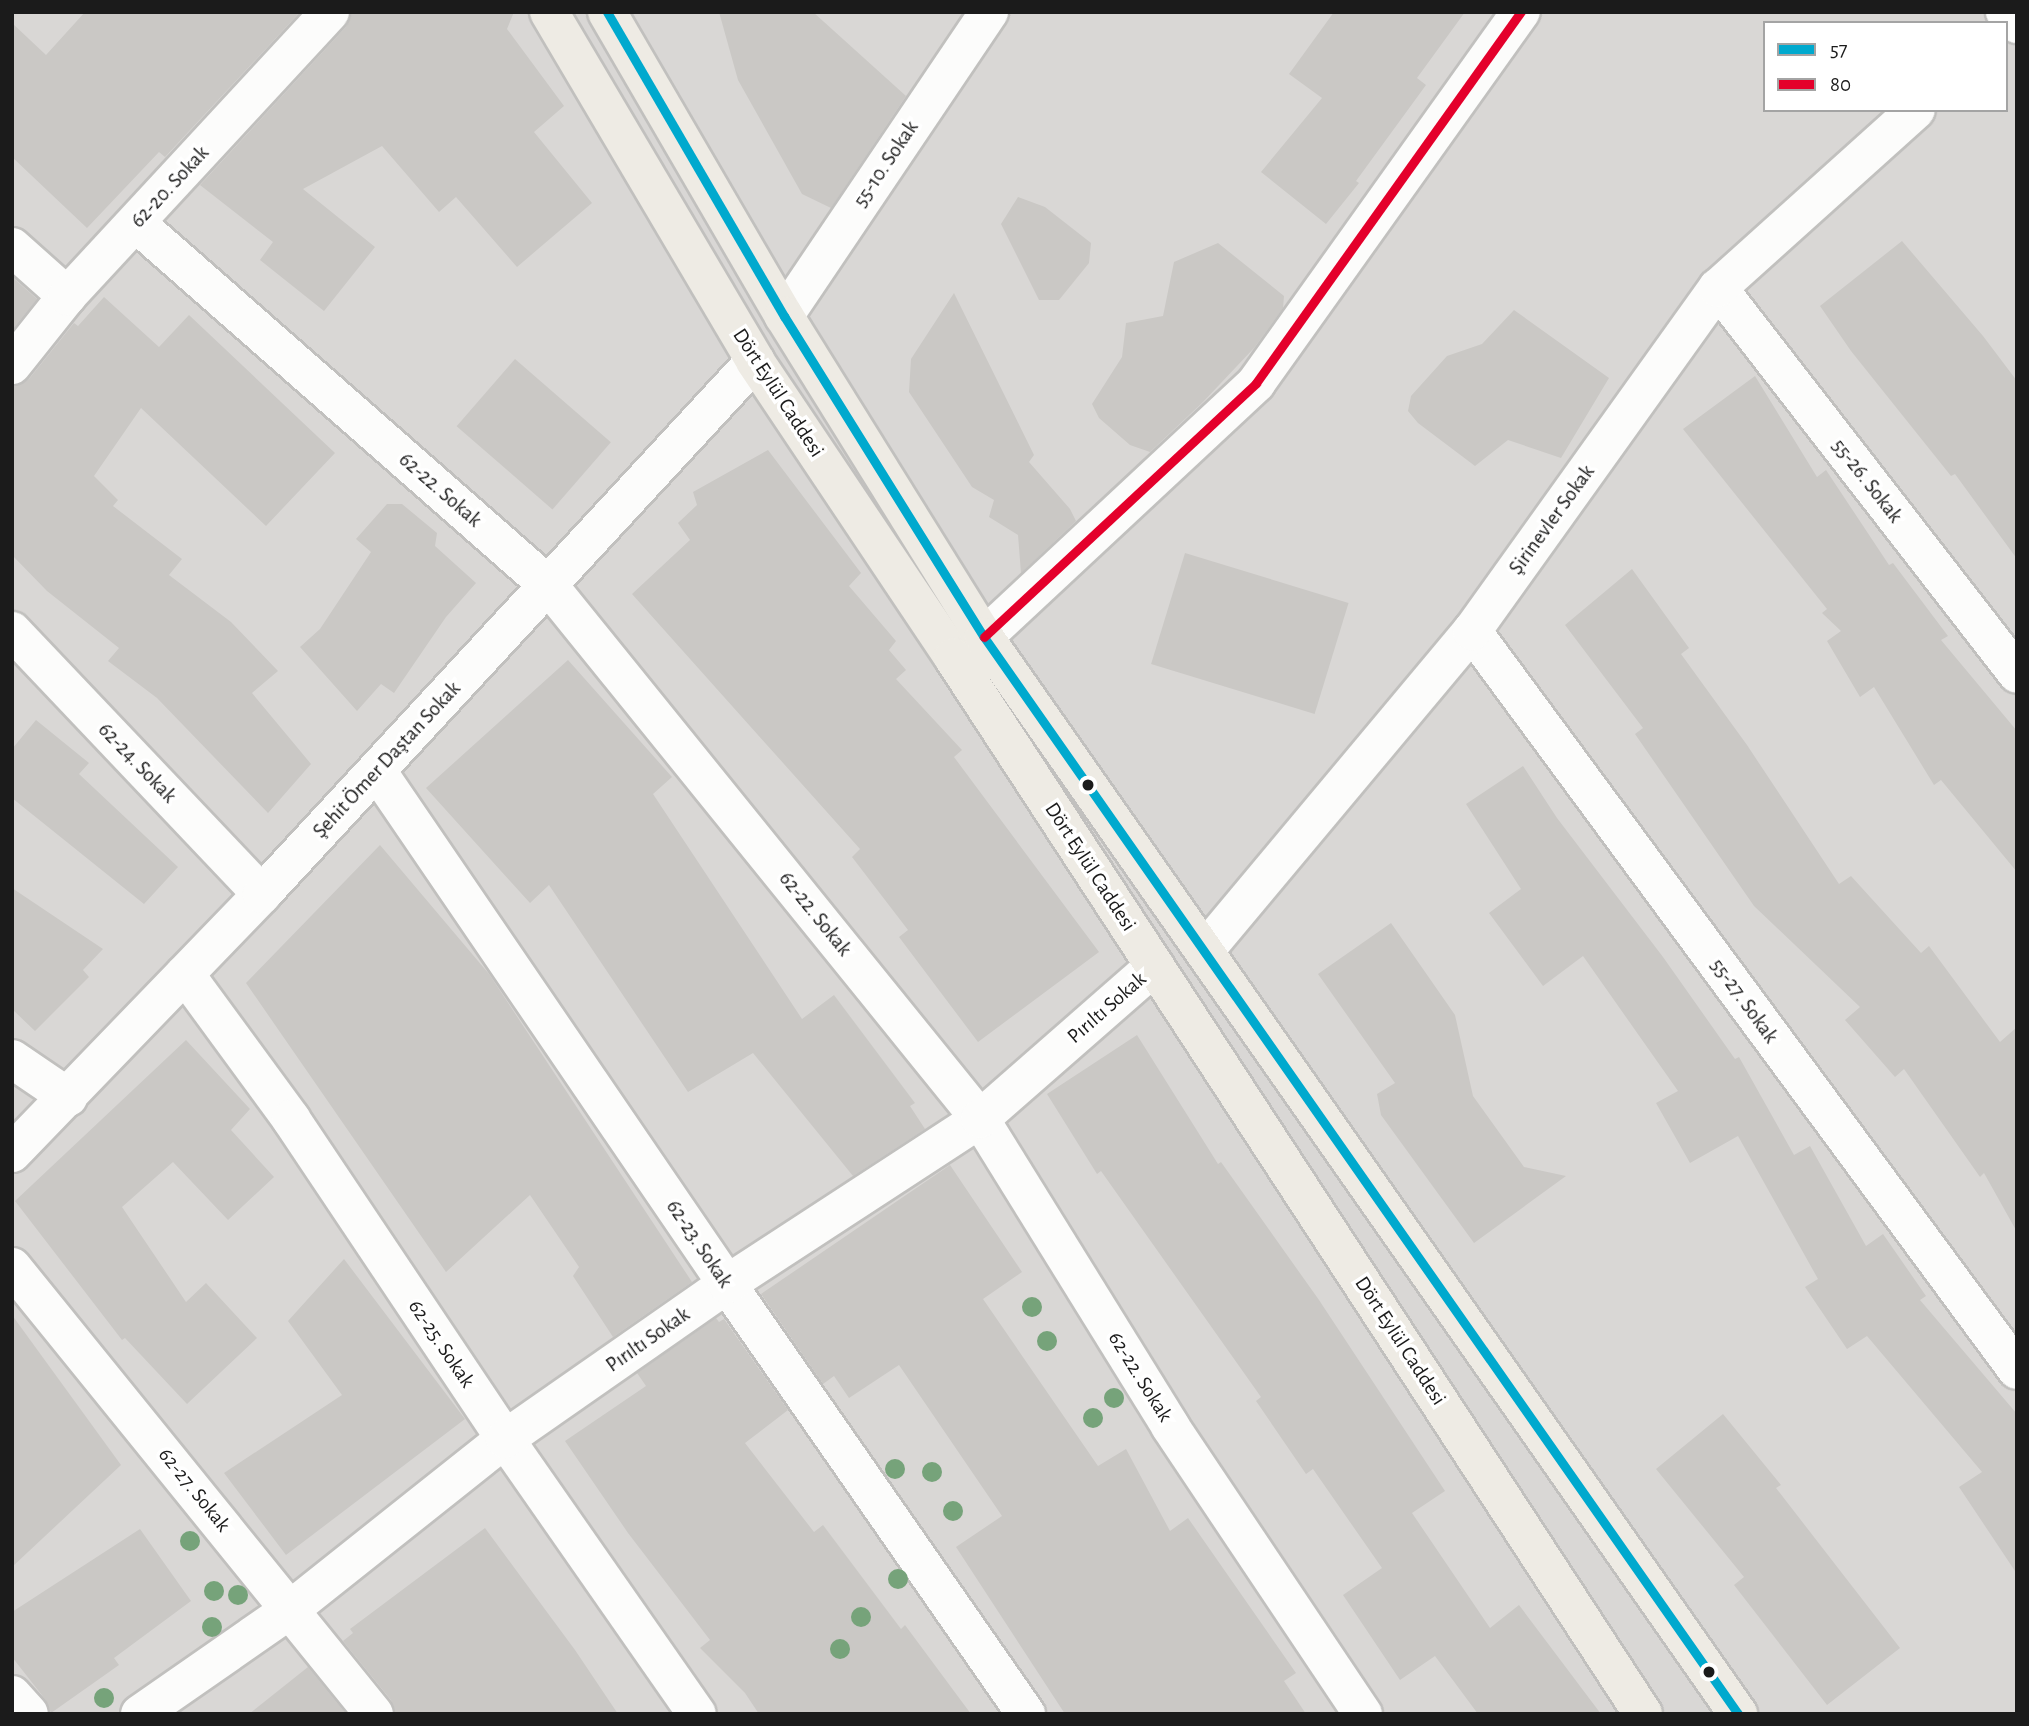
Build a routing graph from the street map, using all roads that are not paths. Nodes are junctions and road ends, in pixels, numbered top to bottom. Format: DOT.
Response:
graph roads {
  1 [pos="330,12"];
  2 [pos="548,12"];
  3 [pos="607,12"];
  4 [pos="989,12"];
  5 [pos="1521,12"];
  6 [pos="1914,112"];
  7 [pos="137,224"];
  8 [pos="12,247"];
  9 [pos="1718,288"];
  10 [pos="67,296"];
  11 [pos="784,316"];
  12 [pos="755,361"];
  13 [pos="12,365"];
  14 [pos="550,586"];
  15 [pos="12,631"];
  16 [pos="1472,631"];
  17 [pos="984,637"];
  18 [pos="2017,674"];
  19 [pos="377,771"];
  20 [pos="262,894"];
  21 [pos="1206,949"];
  22 [pos="1155,966"];
  23 [pos="186,974"];
  24 [pos="12,1059"];
  25 [pos="68,1097"];
  26 [pos="980,1119"];
  27 [pos="12,1153"];
  28 [pos="12,1267"];
  29 [pos="727,1284"];
  30 [pos="2017,1370"];
  31 [pos="505,1439"];
  32 [pos="291,1609"];
  33 [pos="12,1695"];
  34 [pos="29,1714"];
  35 [pos="141,1714"];
  36 [pos="374,1714"];
  37 [pos="697,1714"];
  38 [pos="1026,1714"];
  39 [pos="1363,1714"];
  40 [pos="1643,1714"];
  41 [pos="1738,1714"];
  1 -- 7 [label="street, 62-20. Sokak"];
  2 -- 12 [label="main road, Dört Eylül Caddesi"];
  3 -- 11 [label="main road, Dört Eylül Caddesi"];
  4 -- 11 [label="street, 55-10. Sokak"];
  5 -- 17 [label="street"];
  6 -- 9 [label="street, Şirinevler Sokak"];
  7 -- 10 [label="street, 62-20. Sokak"];
  7 -- 14 [label="street, 62-22. Sokak"];
  8 -- 10 [label="street"];
  9 -- 16 [label="street, Şirinevler Sokak"];
  9 -- 18 [label="street, 55-26. Sokak"];
  10 -- 13 [label="street, 62-20. Sokak"];
  11 -- 17 [label="main road, Dört Eylül Caddesi"];
  12 -- 14 [label="street, Şehit Ömer Daştan Sokak"];
  12 -- 22 [label="main road, Dört Eylül Caddesi"];
  14 -- 19 [label="street, Şehit Ömer Daştan Sokak"];
  14 -- 26 [label="street, 62-22. Sokak"];
  15 -- 20 [label="street, 62-24. Sokak"];
  16 -- 21 [label="street, Şirinevler Sokak"];
  16 -- 30 [label="street, 55-27. Sokak"];
  17 -- 21 [label="main road, Dört Eylül Caddesi"];
  19 -- 20 [label="street, Şehit Ömer Daştan Sokak"];
  19 -- 29 [label="street, 62-23. Sokak"];
  20 -- 23 [label="street, Şehit Ömer Daştan Sokak"];
  21 -- 41 [label="main road, Dört Eylül Caddesi"];
  22 -- 26 [label="street, Pırıltı Sokak"];
  22 -- 40 [label="main road, Dört Eylül Caddesi"];
  23 -- 25 [label="street, Şehit Ömer Daştan Sokak"];
  23 -- 31 [label="street, 62-25. Sokak"];
  24 -- 25 [label="street"];
  25 -- 27 [label="street, Şehit Ömer Daştan Sokak"];
  26 -- 29 [label="street, Pırıltı Sokak"];
  26 -- 39 [label="street, 62-22. Sokak"];
  28 -- 32 [label="street, 62-27. Sokak"];
  29 -- 31 [label="street, Pırıltı Sokak"];
  29 -- 38 [label="street, 62-23. Sokak"];
  31 -- 32 [label="street, Pırıltı Sokak"];
  31 -- 37 [label="street, 62-25. Sokak"];
  32 -- 35 [label="street, Pırıltı Sokak"];
  32 -- 36 [label="street, 62-27. Sokak"];
  33 -- 34 [label="street"];
}
